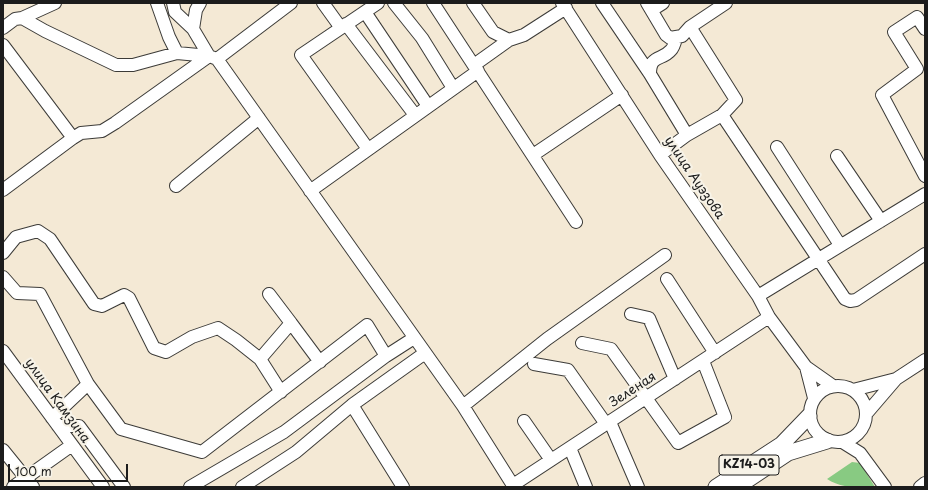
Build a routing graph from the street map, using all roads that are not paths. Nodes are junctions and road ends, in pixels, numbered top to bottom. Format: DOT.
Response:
graph roads {
  1 [pos="55,3"];
  2 [pos="157,3"];
  3 [pos="173,3"];
  4 [pos="200,3"];
  5 [pos="291,3"];
  6 [pos="323,3"];
  7 [pos="378,3"];
  8 [pos="394,3"];
  9 [pos="433,3"];
  10 [pos="473,3"];
  11 [pos="602,3"];
  12 [pos="663,3"];
  13 [pos="726,3"];
  14 [pos="564,6"];
  15 [pos="650,7"];
  16 [pos="365,12"];
  17 [pos="22,18"];
  18 [pos="344,26"];
  19 [pos="690,27"];
  20 [pos="3,28"];
  21 [pos="193,29"];
  22 [pos="925,29"];
  23 [pos="676,38"];
  24 [pos="509,40"];
  25 [pos="3,45"];
  26 [pos="177,53"];
  27 [pos="213,58"];
  28 [pos="476,68"];
  29 [pos="650,74"];
  30 [pos="453,88"];
  31 [pos="622,95"];
  32 [pos="428,106"];
  33 [pos="415,115"];
  34 [pos="722,115"];
  35 [pos="259,118"];
  36 [pos="687,135"];
  37 [pos="73,138"];
  38 [pos="777,147"];
  39 [pos="368,149"];
  40 [pos="533,155"];
  41 [pos="660,155"];
  42 [pos="837,156"];
  43 [pos="925,176"];
  44 [pos="176,186"];
  45 [pos="3,190"];
  46 [pos="310,191"];
  47 [pos="925,194"];
  48 [pos="880,220"];
  49 [pos="576,222"];
  50 [pos="840,245"];
  51 [pos="3,253"];
  52 [pos="925,254"];
  53 [pos="665,255"];
  54 [pos="818,259"];
  55 [pos="3,277"];
  56 [pos="667,279"];
  57 [pos="269,294"];
  58 [pos="758,296"];
  59 [pos="631,314"];
  60 [pos="769,317"];
  61 [pos="291,323"];
  62 [pos="414,338"];
  63 [pos="582,343"];
  64 [pos="3,351"];
  65 [pos="425,353"];
  66 [pos="715,353"];
  67 [pos="386,356"];
  68 [pos="260,359"];
  69 [pos="703,360"];
  70 [pos="925,360"];
  71 [pos="320,362"];
  72 [pos="534,364"];
  73 [pos="806,367"];
  74 [pos="675,379"];
  75 [pos="896,379"];
  76 [pos="88,384"];
  77 [pos="833,386"];
  78 [pos="853,390"];
  79 [pos="281,392"];
  80 [pos="646,398"];
  81 [pos="814,398"];
  82 [pos="352,405"];
  83 [pos="463,406"];
  84 [pos="866,414"];
  85 [pos="809,416"];
  86 [pos="524,421"];
  87 [pos="55,422"];
  88 [pos="608,423"];
  89 [pos="862,430"];
  90 [pos="826,441"];
  91 [pos="844,443"];
  92 [pos="72,445"];
  93 [pos="570,448"];
  94 [pos="3,450"];
  95 [pos="860,453"];
  96 [pos="551,460"];
  97 [pos="26,477"];
  98 [pos="925,483"];
  99 [pos="513,486"];
  100 [pos="13,487"];
  101 [pos="33,487"];
  102 [pos="103,487"];
  103 [pos="124,487"];
  104 [pos="190,487"];
  105 [pos="242,487"];
  106 [pos="403,487"];
  107 [pos="586,487"];
  108 [pos="638,487"];
  109 [pos="716,487"];
  110 [pos="738,487"];
  111 [pos="885,487"];
  112 [pos="920,487"];
  1 -- 17 [label="street"];
  2 -- 26 [label="street"];
  3 -- 21 [label="street"];
  4 -- 21 [label="street"];
  5 -- 27 [label="street"];
  6 -- 18 [label="street"];
  7 -- 16 [label="street"];
  8 -- 30 [label="street"];
  9 -- 28 [label="street"];
  10 -- 24 [label="street"];
  11 -- 29 [label="street"];
  12 -- 15 [label="street"];
  13 -- 19 [label="street"];
  14 -- 24 [label="street"];
  14 -- 31 [label="street, улица Ауэзова"];
  15 -- 23 [label="street"];
  16 -- 18 [label="street"];
  16 -- 32 [label="street"];
  17 -- 20 [label="street"];
  17 -- 26 [label="street"];
  18 -- 33 [label="street"];
  18 -- 39 [label="street"];
  19 -- 23 [label="street"];
  19 -- 34 [label="street"];
  21 -- 27 [label="street"];
  22 -- 43 [label="street"];
  23 -- 29 [label="street"];
  24 -- 28 [label="street"];
  25 -- 37 [label="street"];
  26 -- 27 [label="street"];
  27 -- 35 [label="street"];
  27 -- 37 [label="street"];
  28 -- 30 [label="street"];
  28 -- 40 [label="street"];
  29 -- 36 [label="street"];
  30 -- 32 [label="street"];
  31 -- 40 [label="street"];
  31 -- 41 [label="street, улица Ауэзова"];
  32 -- 33 [label="street"];
  33 -- 39 [label="street"];
  34 -- 36 [label="street"];
  34 -- 54 [label="street"];
  35 -- 44 [label="street"];
  35 -- 46 [label="street"];
  36 -- 41 [label="street"];
  37 -- 45 [label="street"];
  38 -- 50 [label="street"];
  39 -- 46 [label="street"];
  40 -- 49 [label="street"];
  41 -- 58 [label="street, улица Ауэзова"];
  42 -- 48 [label="street"];
  46 -- 62 [label="street"];
  47 -- 48 [label="street"];
  48 -- 50 [label="street"];
  50 -- 54 [label="street"];
  51 -- 68 [label="street"];
  52 -- 54 [label="street"];
  53 -- 83 [label="street"];
  54 -- 58 [label="street"];
  55 -- 76 [label="street"];
  56 -- 66 [label="street"];
  57 -- 61 [label="street"];
  58 -- 60 [label="street, улица Ауэзова"];
  59 -- 74 [label="street"];
  60 -- 66 [label="street, Зеленая"];
  60 -- 73 [label="street, улица Ауэзова"];
  61 -- 68 [label="street"];
  61 -- 71 [label="street"];
  62 -- 65 [label="street"];
  62 -- 67 [label="street"];
  63 -- 80 [label="street"];
  64 -- 87 [label="street, улица Камзина"];
  65 -- 82 [label="street"];
  65 -- 83 [label="street"];
  66 -- 69 [label="street, Зеленая"];
  67 -- 71 [label="street"];
  67 -- 104 [label="street"];
  68 -- 79 [label="street"];
  69 -- 74 [label="street, Зеленая"];
  69 -- 80 [label="street"];
  70 -- 75 [label="street"];
  71 -- 79 [label="street"];
  72 -- 88 [label="street"];
  73 -- 77 [label="street"];
  73 -- 81 [label="street"];
  74 -- 80 [label="street, Зеленая"];
  75 -- 78 [label="street"];
  75 -- 84 [label="street"];
  76 -- 79 [label="street"];
  76 -- 87 [label="street"];
  77 -- 78 [label="street"];
  77 -- 81 [label="street"];
  78 -- 84 [label="street"];
  80 -- 88 [label="street, Зеленая"];
  81 -- 85 [label="street"];
  82 -- 105 [label="street"];
  82 -- 106 [label="street"];
  83 -- 99 [label="street"];
  84 -- 89 [label="street"];
  85 -- 90 [label="street"];
  85 -- 109 [label="main road, KZ14-03"];
  86 -- 96 [label="street"];
  87 -- 92 [label="street, улица Камзина"];
  87 -- 103 [label="street"];
  88 -- 93 [label="street, Зеленая"];
  88 -- 108 [label="street"];
  89 -- 91 [label="street"];
  89 -- 95 [label="street"];
  90 -- 91 [label="street"];
  90 -- 110 [label="main road, KZ14-03"];
  91 -- 95 [label="street"];
  92 -- 97 [label="street"];
  92 -- 102 [label="street, улица Камзина"];
  93 -- 96 [label="street, Зеленая"];
  93 -- 107 [label="street"];
  94 -- 97 [label="street"];
  95 -- 111 [label="street"];
  96 -- 99 [label="street, Зеленая"];
  97 -- 100 [label="street"];
  97 -- 101 [label="street"];
  98 -- 112 [label="street"];
}
